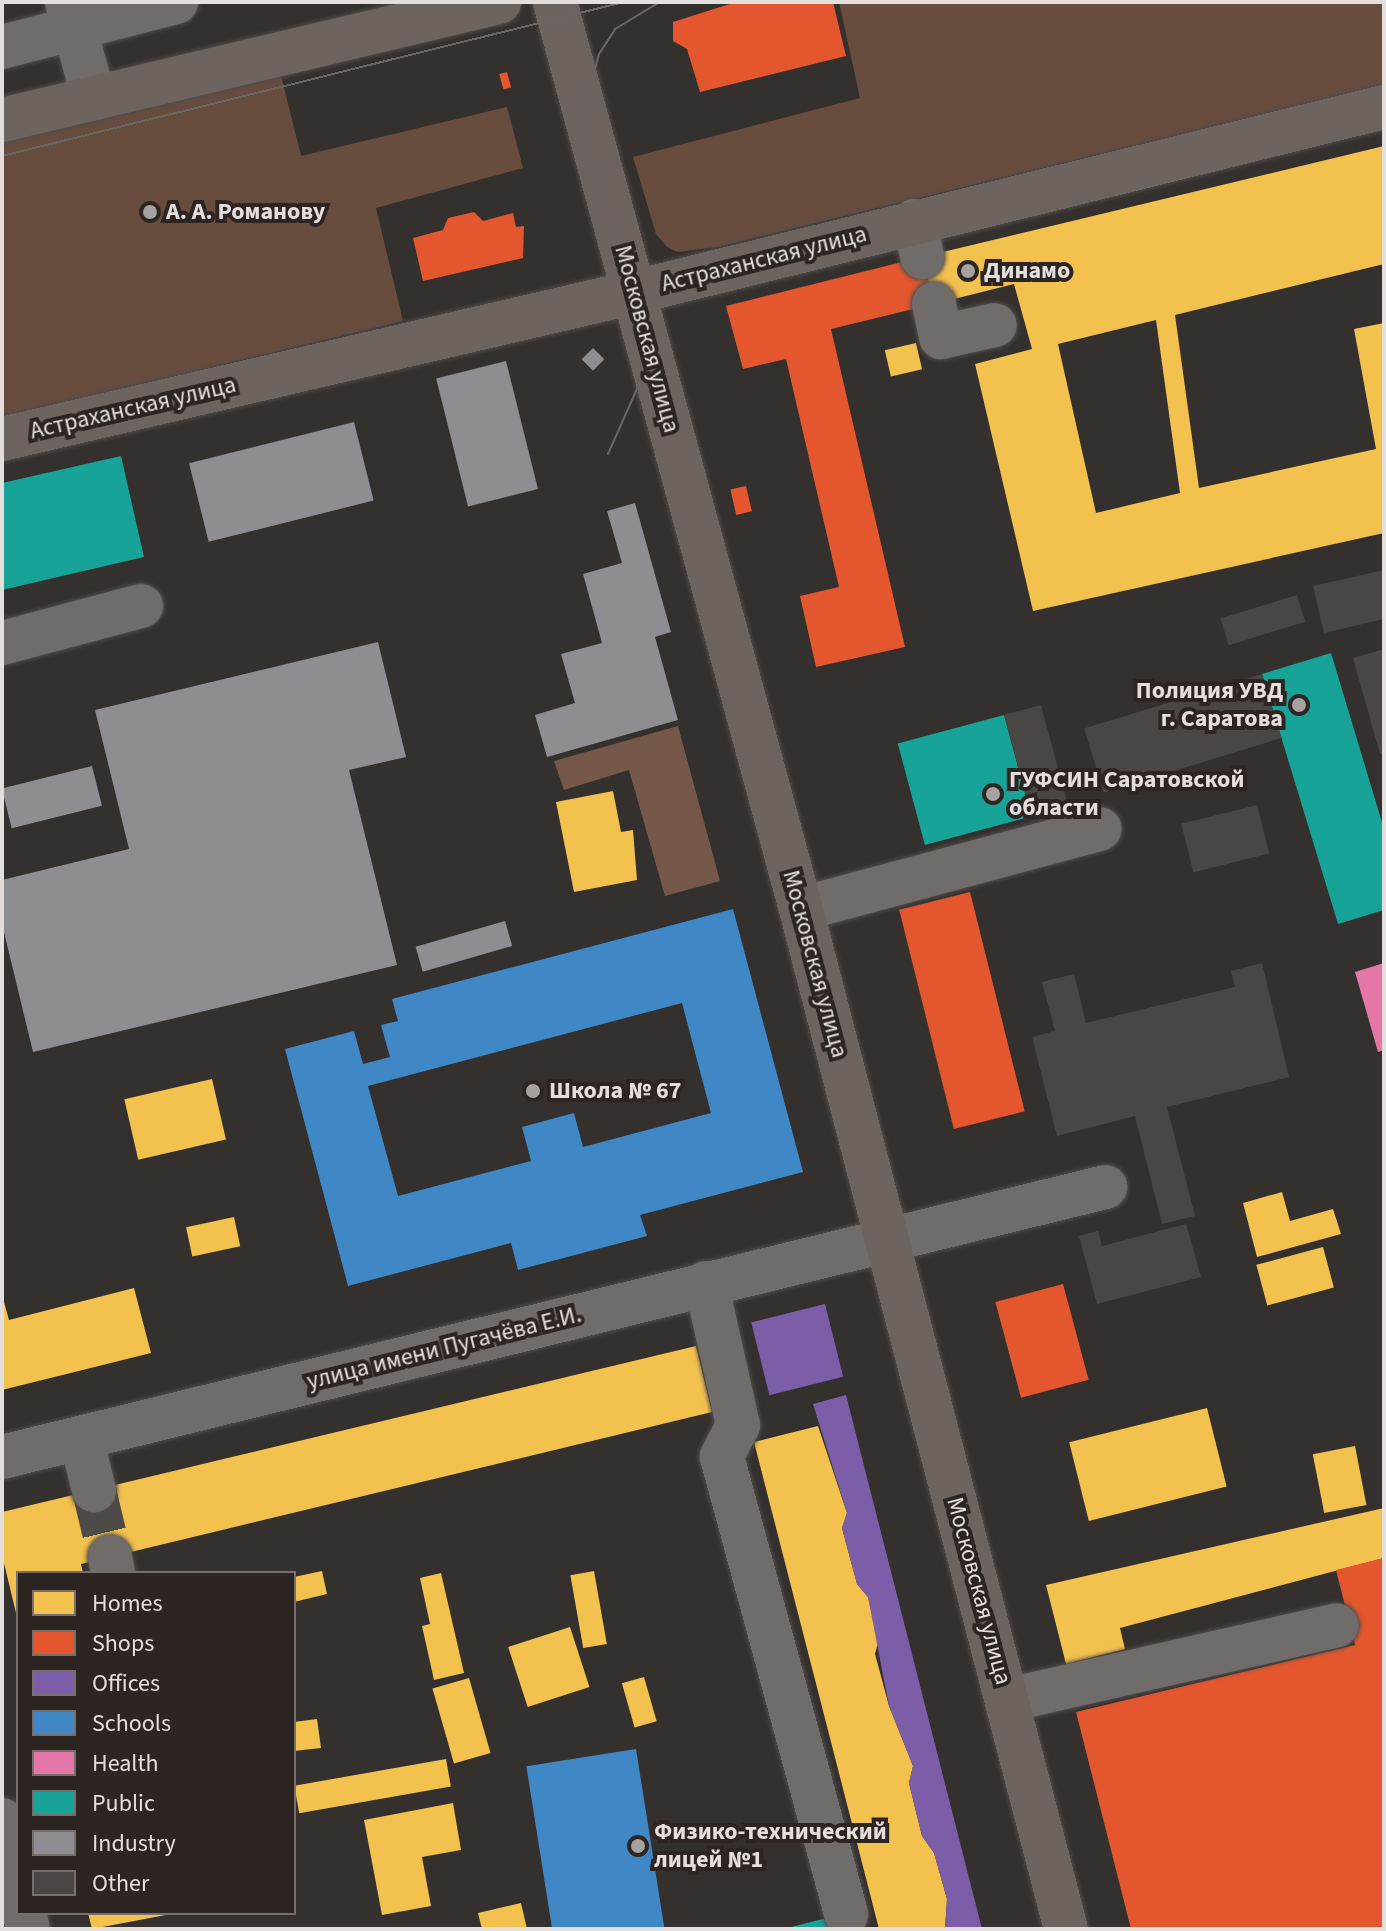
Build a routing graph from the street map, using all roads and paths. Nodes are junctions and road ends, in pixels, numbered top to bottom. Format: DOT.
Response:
graph roads {
  1 [pos="176,2"];
  2 [pos="499,2"];
  3 [pos="555,2"];
  4 [pos="70,15"];
  5 [pos="2,47"];
  6 [pos="94,98"];
  7 [pos="1384,107"];
  8 [pos="2,120"];
  9 [pos="635,292"];
  10 [pos="934,304"];
  11 [pos="995,325"];
  12 [pos="2,439"];
  13 [pos="141,606"];
  14 [pos="2,643"];
  15 [pos="1099,829"];
  16 [pos="801,909"];
  17 [pos="1105,1187"];
  18 [pos="886,1240"];
  19 [pos="706,1283"];
  20 [pos="81,1438"];
  21 [pos="2,1457"];
  22 [pos="94,1490"];
  23 [pos="1337,1625"];
  24 [pos="1008,1700"];
  25 [pos="4,1837"];
  26 [pos="16,1881"];
  27 [pos="846,1914"];
  28 [pos="1066,1929"];
  1 -- 4 [label="street"];
  2 -- 6 [label="main road"];
  3 -- 9 [label="main road, Московская улица"];
  4 -- 5 [label="street"];
  4 -- 6 [label="street"];
  6 -- 8 [label="main road"];
  7 -- 9 [label="main road, Астраханская улица"];
  9 -- 12 [label="main road, Астраханская улица"];
  9 -- 16 [label="main road, Московская улица"];
  10 -- 11 [label="street"];
  13 -- 14 [label="street"];
  15 -- 16 [label="street"];
  16 -- 18 [label="main road, Московская улица"];
  17 -- 18 [label="street, улица имени Пугачёва Е.И."];
  18 -- 19 [label="street, улица имени Пугачёва Е.И."];
  18 -- 24 [label="main road, Московская улица"];
  19 -- 20 [label="street, улица имени Пугачёва Е.И."];
  19 -- 27 [label="street"];
  20 -- 21 [label="street, улица имени Пугачёва Е.И."];
  20 -- 22 [label="street"];
  23 -- 24 [label="street"];
  24 -- 28 [label="main road, Московская улица"];
  25 -- 26 [label="street"];
}
